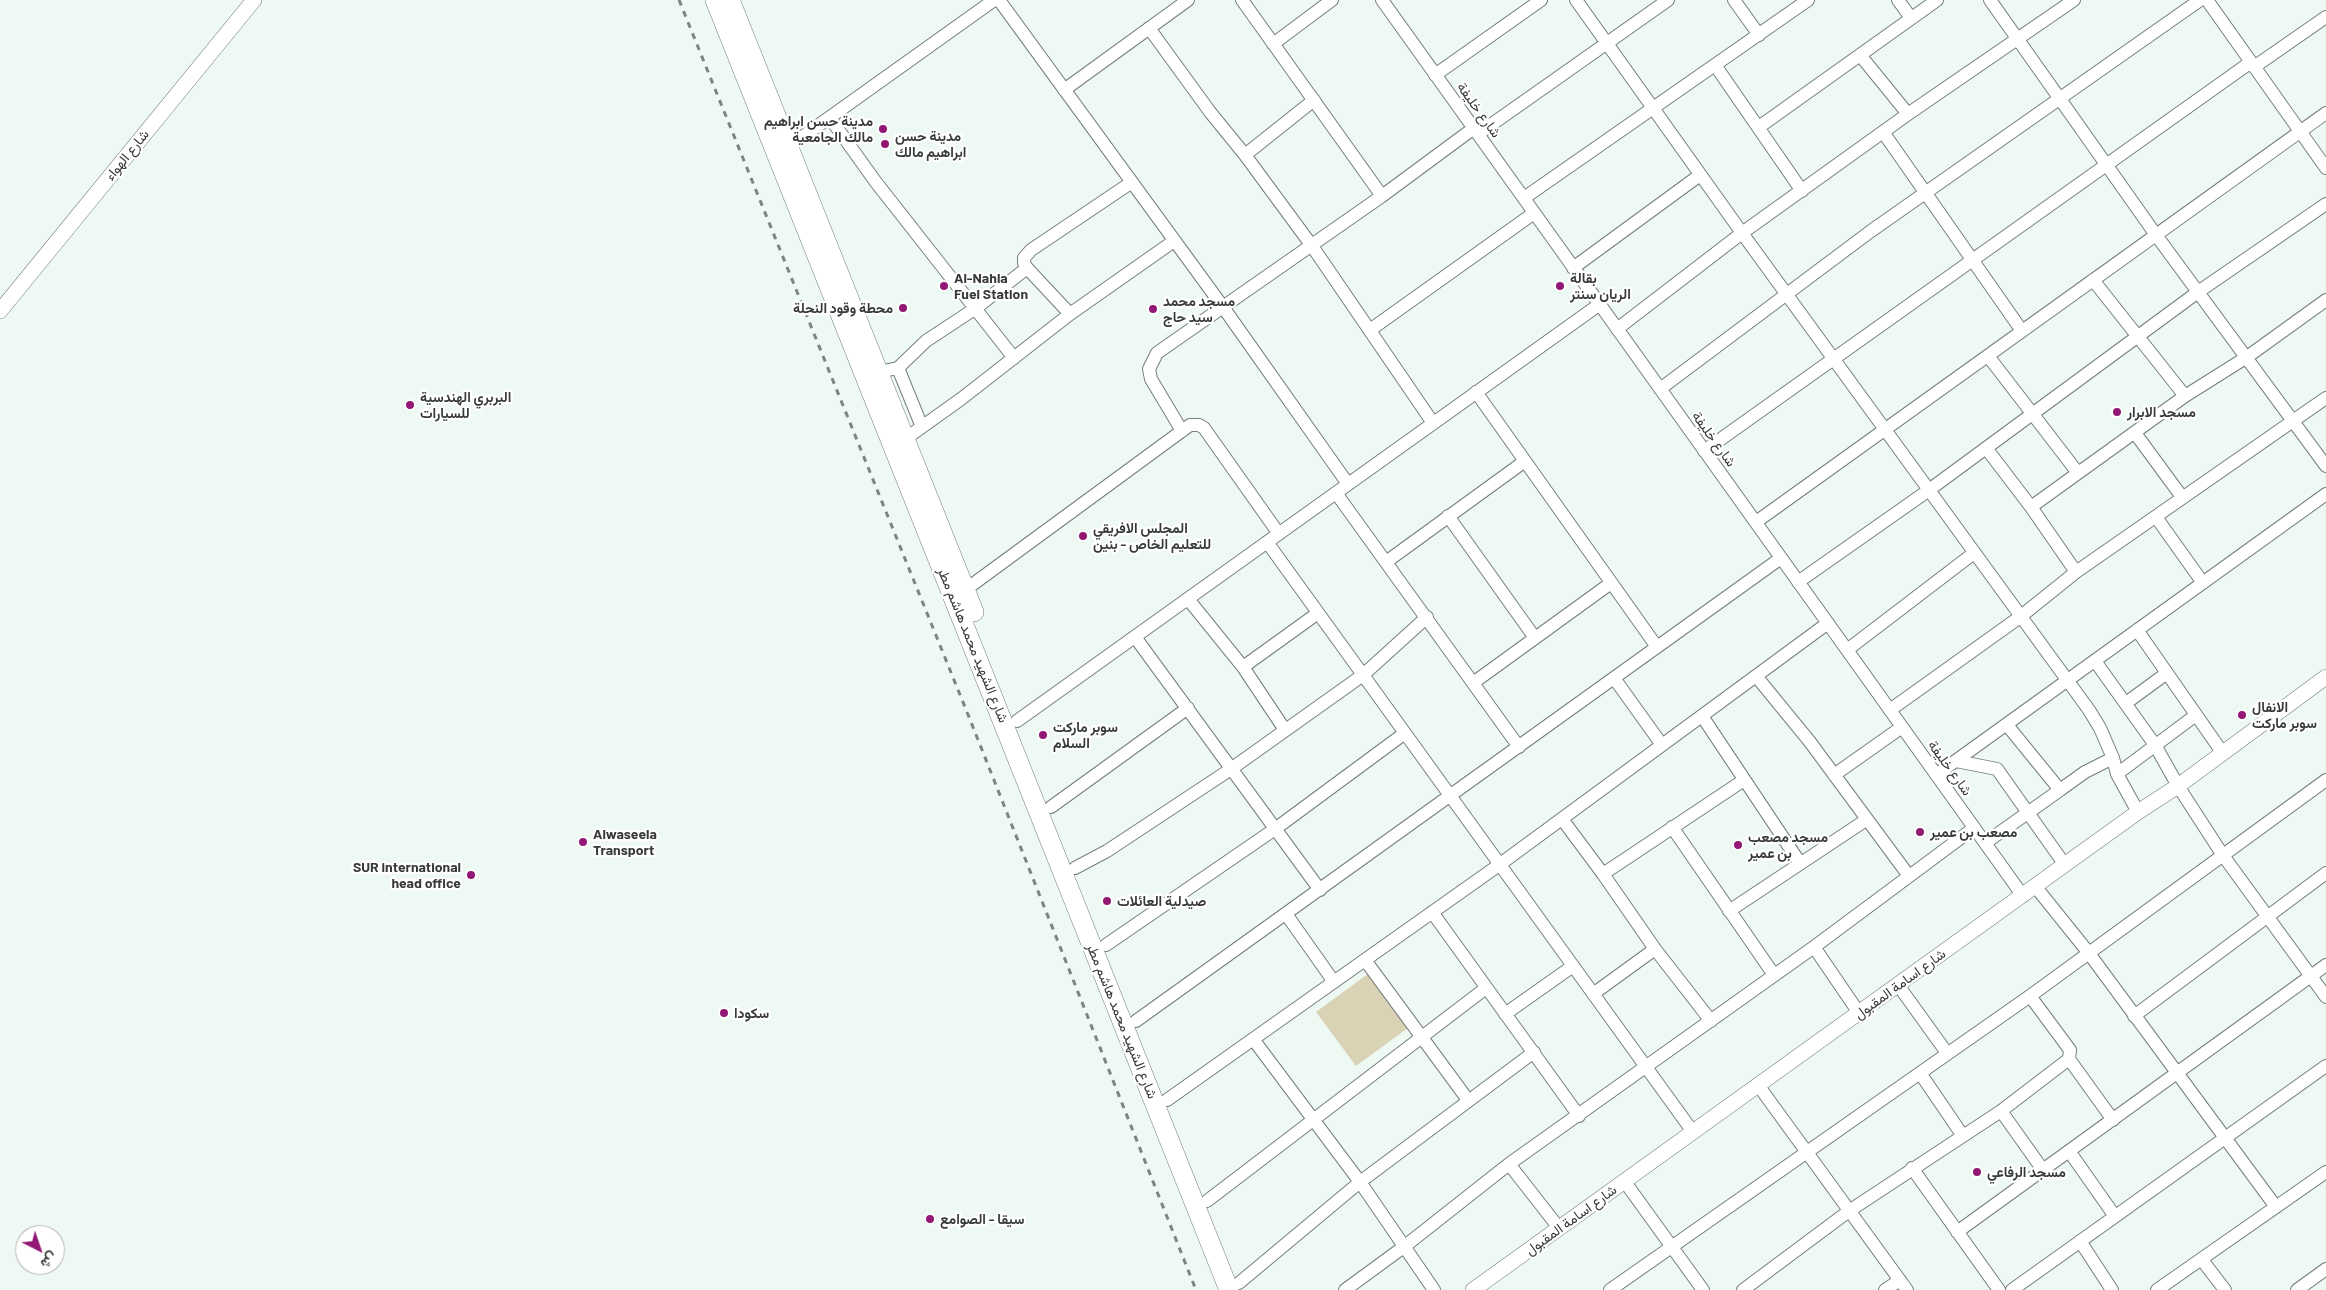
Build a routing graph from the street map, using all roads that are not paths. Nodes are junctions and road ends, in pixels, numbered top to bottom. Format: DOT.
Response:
graph roads {
  1 [pos="254,0"];
  2 [pos="994,0"];
  3 [pos="999,0"];
  4 [pos="1188,0"];
  5 [pos="1242,0"];
  6 [pos="1332,0"];
  7 [pos="1541,0"];
  8 [pos="1576,0"];
  9 [pos="1668,0"];
  10 [pos="1734,0"];
  11 [pos="1808,0"];
  12 [pos="1898,0"];
  13 [pos="1937,0"];
  14 [pos="1990,0"];
  15 [pos="2074,0"];
  16 [pos="728,1"];
  17 [pos="2208,1"];
  18 [pos="1389,2"];
  19 [pos="2326,17"];
  20 [pos="1912,18"];
  21 [pos="1149,28"];
  22 [pos="1759,35"];
  23 [pos="2018,40"];
  24 [pos="1607,43"];
  25 [pos="1273,44"];
  26 [pos="1860,55"];
  27 [pos="1715,65"];
  28 [pos="2253,65"];
  29 [pos="1436,75"];
  30 [pos="1064,90"];
  31 [pos="2061,99"];
  32 [pos="1314,100"];
  33 [pos="1654,108"];
  34 [pos="2326,112"];
  35 [pos="1908,114"];
  36 [pos="830,118"];
  37 [pos="1759,127"];
  38 [pos="1476,131"];
  39 [pos="2300,131"];
  40 [pos="1882,132"];
  41 [pos="783,150"];
  42 [pos="1245,155"];
  43 [pos="2107,164"];
  44 [pos="2326,168"];
  45 [pos="1700,175"];
  46 [pos="1132,182"];
  47 [pos="1802,191"];
  48 [pos="1925,194"];
  49 [pos="1382,196"];
  50 [pos="1524,198"];
  51 [pos="2326,204"];
  52 [pos="1534,213"];
  53 [pos="1742,233"];
  54 [pos="2156,235"];
  55 [pos="1174,240"];
  56 [pos="1312,246"];
  57 [pos="1972,260"];
  58 [pos="1027,268"];
  59 [pos="1573,268"];
  60 [pos="2093,280"];
  61 [pos="1787,292"];
  62 [pos="2198,292"];
  63 [pos="2326,300"];
  64 [pos="1600,304"];
  65 [pos="1223,307"];
  66 [pos="976,308"];
  67 [pos="0,311"];
  68 [pos="1070,314"];
  69 [pos="1618,329"];
  70 [pos="1370,330"];
  71 [pos="2022,331"];
  72 [pos="2138,338"];
  73 [pos="1988,356"];
  74 [pos="2247,357"];
  75 [pos="1014,358"];
  76 [pos="1834,359"];
  77 [pos="898,368"];
  78 [pos="873,376"];
  79 [pos="1660,388"];
  80 [pos="1476,392"];
  81 [pos="2186,396"];
  82 [pos="2326,398"];
  83 [pos="2032,415"];
  84 [pos="2294,421"];
  85 [pos="1433,423"];
  86 [pos="922,427"];
  87 [pos="1885,429"];
  88 [pos="1182,431"];
  89 [pos="2135,433"];
  90 [pos="905,439"];
  91 [pos="1986,448"];
  92 [pos="1704,451"];
  93 [pos="1525,460"];
  94 [pos="2326,466"];
  95 [pos="2078,472"];
  96 [pos="1348,484"];
  97 [pos="1929,490"];
  98 [pos="1336,493"];
  99 [pos="2326,494"];
  100 [pos="2182,497"];
  101 [pos="2031,507"];
  102 [pos="1448,516"];
  103 [pos="2156,517"];
  104 [pos="1756,522"];
  105 [pos="1279,534"];
  106 [pos="1267,542"];
  107 [pos="1974,553"];
  108 [pos="1781,558"];
  109 [pos="1386,562"];
  110 [pos="2076,572"];
  111 [pos="1798,582"];
  112 [pos="2203,583"];
  113 [pos="1611,584"];
  114 [pos="965,590"];
  115 [pos="1188,599"];
  116 [pos="1318,613"];
  117 [pos="2020,617"];
  118 [pos="1427,618"];
  119 [pos="1828,623"];
  120 [pos="2137,630"];
  121 [pos="1135,636"];
  122 [pos="1534,638"];
  123 [pos="1657,647"];
  124 [pos="1847,650"];
  125 [pos="2094,661"];
  126 [pos="1243,667"];
  127 [pos="2166,673"];
  128 [pos="1363,675"];
  129 [pos="1756,676"];
  130 [pos="1614,678"];
  131 [pos="2326,678"];
  132 [pos="2066,681"];
  133 [pos="1474,682"];
  134 [pos="2126,703"];
  135 [pos="1188,708"];
  136 [pos="1890,710"];
  137 [pos="2196,715"];
  138 [pos="1702,716"];
  139 [pos="1017,721"];
  140 [pos="2007,725"];
  141 [pos="1902,727"];
  142 [pos="1285,730"];
  143 [pos="1404,733"];
  144 [pos="1662,745"];
  145 [pos="2155,745"];
  146 [pos="1519,746"];
  147 [pos="2222,752"];
  148 [pos="2113,758"];
  149 [pos="1956,760"];
  150 [pos="1232,769"];
  151 [pos="2117,774"];
  152 [pos="1834,775"];
  153 [pos="1936,775"];
  154 [pos="1744,780"];
  155 [pos="2326,780"];
  156 [pos="2178,786"];
  157 [pos="2060,790"];
  158 [pos="1450,796"];
  159 [pos="1051,807"];
  160 [pos="2028,812"];
  161 [pos="2138,812"];
  162 [pos="1562,819"];
  163 [pos="1866,820"];
  164 [pos="1672,827"];
  165 [pos="1974,828"];
  166 [pos="1275,829"];
  167 [pos="1985,843"];
  168 [pos="2222,854"];
  169 [pos="1800,863"];
  170 [pos="1500,865"];
  171 [pos="2065,865"];
  172 [pos="1075,868"];
  173 [pos="2326,873"];
  174 [pos="1603,874"];
  175 [pos="1910,876"];
  176 [pos="2035,886"];
  177 [pos="1320,890"];
  178 [pos="2022,896"];
  179 [pos="1729,911"];
  180 [pos="1432,912"];
  181 [pos="1286,914"];
  182 [pos="2267,917"];
  183 [pos="1106,945"];
  184 [pos="1814,947"];
  185 [pos="1655,949"];
  186 [pos="2088,952"];
  187 [pos="1365,960"];
  188 [pos="2326,965"];
  189 [pos="1573,966"];
  190 [pos="1774,974"];
  191 [pos="2310,976"];
  192 [pos="1334,982"];
  193 [pos="1898,985"];
  194 [pos="1486,988"];
  195 [pos="1592,994"];
  196 [pos="2030,996"];
  197 [pos="2326,997"];
  198 [pos="1859,1013"];
  199 [pos="1505,1014"];
  200 [pos="2134,1016"];
  201 [pos="1136,1021"];
  202 [pos="1710,1021"];
  203 [pos="1421,1036"];
  204 [pos="1253,1039"];
  205 [pos="1534,1052"];
  206 [pos="1947,1053"];
  207 [pos="2069,1060"];
  208 [pos="2326,1066"];
  209 [pos="1646,1068"];
  210 [pos="1920,1073"];
  211 [pos="2177,1073"];
  212 [pos="1758,1085"];
  213 [pos="1167,1100"];
  214 [pos="1468,1100"];
  215 [pos="2001,1111"];
  216 [pos="1579,1116"];
  217 [pos="1312,1119"];
  218 [pos="2113,1120"];
  219 [pos="1693,1132"];
  220 [pos="1963,1136"];
  221 [pos="2225,1136"];
  222 [pos="1807,1152"];
  223 [pos="2069,1152"];
  224 [pos="1509,1164"];
  225 [pos="1912,1168"];
  226 [pos="2044,1170"];
  227 [pos="2326,1172"];
  228 [pos="1360,1182"];
  229 [pos="1625,1182"];
  230 [pos="1207,1201"];
  231 [pos="2276,1207"];
  232 [pos="1849,1211"];
  233 [pos="2114,1215"];
  234 [pos="1559,1228"];
  235 [pos="1957,1232"];
  236 [pos="2080,1241"];
  237 [pos="1405,1246"];
  238 [pos="1671,1246"];
  239 [pos="2202,1260"];
  240 [pos="2326,1269"];
  241 [pos="1903,1285"];
  242 [pos="1237,1288"];
  243 [pos="1344,1290"];
  244 [pos="1434,1290"];
  245 [pos="1473,1290"];
  246 [pos="1610,1290"];
  247 [pos="1703,1290"];
  248 [pos="1743,1290"];
  249 [pos="1885,1290"];
  250 [pos="1998,1290"];
  251 [pos="2012,1290"];
  252 [pos="2112,1290"];
  253 [pos="2157,1290"];
  254 [pos="2225,1290"];
  255 [pos="2297,1290"];
  1 -- 67 [label="street, شارع الهواء"];
  2 -- 36 [label="street"];
  3 -- 30 [label="street"];
  4 -- 21 [label="street"];
  5 -- 25 [label="street"];
  6 -- 25 [label="street"];
  7 -- 29 [label="street"];
  8 -- 24 [label="street"];
  9 -- 24 [label="street"];
  10 -- 22 [label="street"];
  11 -- 22 [label="street"];
  12 -- 20 [label="street"];
  13 -- 20 [label="street"];
  14 -- 23 [label="street"];
  15 -- 23 [label="street"];
  16 -- 41 [label="main road, شارع الشهيد محمد هاشم مطر"];
  17 -- 28 [label="street"];
  17 -- 31 [label="street"];
  18 -- 29 [label="street, شارع خليفة"];
  19 -- 28 [label="street"];
  20 -- 26 [label="street"];
  21 -- 30 [label="street"];
  21 -- 42 [label="street"];
  22 -- 27 [label="street"];
  23 -- 31 [label="street"];
  23 -- 35 [label="street"];
  24 -- 33 [label="street"];
  24 -- 38 [label="street"];
  25 -- 32 [label="street"];
  26 -- 35 [label="street"];
  26 -- 37 [label="street"];
  27 -- 33 [label="street"];
  27 -- 37 [label="street"];
  28 -- 39 [label="street"];
  28 -- 43 [label="street"];
  29 -- 38 [label="street, شارع خليفة"];
  30 -- 46 [label="street"];
  31 -- 43 [label="street"];
  31 -- 48 [label="street"];
  32 -- 42 [label="street"];
  32 -- 49 [label="street"];
  33 -- 45 [label="street"];
  33 -- 50 [label="street"];
  34 -- 39 [label="street"];
  35 -- 40 [label="street"];
  36 -- 41 [label="street"];
  36 -- 66 [label="street"];
  37 -- 47 [label="street"];
  38 -- 49 [label="street"];
  38 -- 50 [label="street, شارع خليفة"];
  39 -- 44 [label="street"];
  39 -- 54 [label="street"];
  40 -- 47 [label="street"];
  40 -- 48 [label="street"];
  41 -- 78 [label="main road, شارع الشهيد محمد هاشم مطر"];
  42 -- 56 [label="street"];
  43 -- 54 [label="street"];
  43 -- 57 [label="street"];
  45 -- 53 [label="street"];
  45 -- 59 [label="street"];
  46 -- 55 [label="street"];
  46 -- 58 [label="street"];
  47 -- 53 [label="street"];
  48 -- 57 [label="street"];
  48 -- 61 [label="street"];
  49 -- 56 [label="street"];
  50 -- 52 [label="street, شارع خليفة"];
  51 -- 62 [label="street"];
  52 -- 59 [label="street, شارع خليفة"];
  52 -- 70 [label="street"];
  53 -- 61 [label="street"];
  53 -- 69 [label="street"];
  54 -- 60 [label="street"];
  54 -- 62 [label="street"];
  55 -- 65 [label="street"];
  55 -- 68 [label="street"];
  56 -- 65 [label="street"];
  56 -- 70 [label="street"];
  57 -- 71 [label="street"];
  57 -- 76 [label="street"];
  58 -- 66 [label="street"];
  58 -- 68 [label="street"];
  59 -- 64 [label="street, شارع خليفة"];
  60 -- 71 [label="street"];
  60 -- 72 [label="street"];
  61 -- 76 [label="street"];
  61 -- 79 [label="street"];
  62 -- 72 [label="street"];
  62 -- 74 [label="street"];
  63 -- 74 [label="street"];
  64 -- 69 [label="street, شارع خليفة"];
  64 -- 80 [label="street"];
  65 -- 88 [label="street"];
  65 -- 96 [label="street"];
  66 -- 75 [label="street"];
  66 -- 77 [label="street"];
  68 -- 75 [label="street"];
  69 -- 79 [label="street, شارع خليفة"];
  70 -- 85 [label="street"];
  71 -- 73 [label="street"];
  72 -- 81 [label="street"];
  72 -- 83 [label="street"];
  73 -- 83 [label="street"];
  73 -- 87 [label="street"];
  74 -- 81 [label="street"];
  74 -- 84 [label="street"];
  75 -- 86 [label="street"];
  76 -- 87 [label="street"];
  76 -- 92 [label="street"];
  77 -- 78 [label="street"];
  77 -- 86 [label="street"];
  78 -- 90 [label="main road, شارع الشهيد محمد هاشم مطر"];
  78 -- 242 [label="main road, شارع الشهيد محمد هاشم مطر"];
  79 -- 92 [label="street, شارع خليفة"];
  80 -- 85 [label="street"];
  80 -- 93 [label="street"];
  81 -- 89 [label="street"];
  82 -- 84 [label="street"];
  83 -- 91 [label="street"];
  83 -- 95 [label="street"];
  84 -- 94 [label="street"];
  84 -- 100 [label="street"];
  85 -- 96 [label="street"];
  86 -- 90 [label="street"];
  87 -- 97 [label="street"];
  87 -- 104 [label="street"];
  88 -- 105 [label="street"];
  88 -- 114 [label="street"];
  89 -- 95 [label="street"];
  89 -- 100 [label="street"];
  90 -- 114 [label="main road, شارع الشهيد محمد هاشم مطر"];
  91 -- 97 [label="street"];
  91 -- 101 [label="street"];
  92 -- 104 [label="street, شارع خليفة"];
  93 -- 102 [label="street"];
  93 -- 113 [label="street"];
  95 -- 101 [label="street"];
  96 -- 98 [label="street"];
  97 -- 107 [label="street"];
  97 -- 111 [label="street"];
  98 -- 105 [label="street"];
  98 -- 109 [label="street"];
  99 -- 112 [label="street"];
  100 -- 103 [label="street"];
  101 -- 110 [label="street"];
  102 -- 109 [label="street"];
  102 -- 122 [label="street"];
  103 -- 110 [label="street"];
  103 -- 112 [label="street"];
  104 -- 108 [label="street, شارع خليفة"];
  105 -- 106 [label="street"];
  106 -- 115 [label="street"];
  106 -- 116 [label="street"];
  107 -- 117 [label="street"];
  107 -- 124 [label="street"];
  108 -- 111 [label="street, شارع خليفة"];
  108 -- 123 [label="street"];
  109 -- 118 [label="street"];
  110 -- 117 [label="street"];
  111 -- 119 [label="street, شارع خليفة"];
  112 -- 120 [label="street"];
  113 -- 122 [label="street"];
  113 -- 123 [label="street"];
  114 -- 139 [label="main road, شارع الشهيد محمد هاشم مطر"];
  115 -- 121 [label="street"];
  115 -- 126 [label="street"];
  116 -- 126 [label="street"];
  116 -- 128 [label="street"];
  117 -- 132 [label="street"];
  117 -- 136 [label="street"];
  118 -- 128 [label="street"];
  118 -- 133 [label="street"];
  119 -- 124 [label="street, شارع خليفة"];
  119 -- 129 [label="street"];
  120 -- 125 [label="street"];
  120 -- 127 [label="street"];
  121 -- 135 [label="street"];
  121 -- 139 [label="street"];
  122 -- 133 [label="street"];
  123 -- 130 [label="street"];
  124 -- 136 [label="street, شارع خليفة"];
  125 -- 132 [label="street"];
  125 -- 134 [label="street"];
  126 -- 142 [label="street"];
  127 -- 134 [label="street"];
  127 -- 137 [label="street"];
  128 -- 142 [label="street"];
  128 -- 143 [label="street"];
  129 -- 138 [label="street"];
  129 -- 152 [label="street"];
  130 -- 144 [label="street"];
  130 -- 146 [label="street"];
  131 -- 147 [label="street, شارع اسامة المقبول"];
  132 -- 140 [label="street"];
  132 -- 148 [label="street"];
  133 -- 146 [label="street"];
  134 -- 145 [label="street"];
  135 -- 150 [label="street"];
  135 -- 159 [label="street"];
  136 -- 141 [label="street, شارع خليفة"];
  137 -- 145 [label="street"];
  137 -- 147 [label="street"];
  138 -- 144 [label="street"];
  138 -- 154 [label="street"];
  139 -- 159 [label="main road, شارع الشهيد محمد هاشم مطر"];
  140 -- 149 [label="street"];
  140 -- 157 [label="street"];
  141 -- 152 [label="street"];
  141 -- 153 [label="street, شارع خليفة"];
  142 -- 150 [label="street"];
  143 -- 158 [label="street"];
  143 -- 166 [label="street"];
  144 -- 162 [label="street"];
  145 -- 151 [label="street"];
  145 -- 156 [label="street"];
  146 -- 158 [label="street"];
  147 -- 156 [label="street, شارع اسامة المقبول"];
  148 -- 151 [label="street"];
  148 -- 157 [label="street"];
  149 -- 153 [label="street"];
  149 -- 160 [label="street"];
  150 -- 166 [label="street"];
  150 -- 172 [label="street"];
  151 -- 161 [label="street"];
  152 -- 163 [label="street"];
  153 -- 165 [label="street, شارع خليفة"];
  154 -- 164 [label="street"];
  154 -- 169 [label="street"];
  155 -- 168 [label="street"];
  156 -- 161 [label="street, شارع اسامة المقبول"];
  156 -- 168 [label="street"];
  157 -- 160 [label="street"];
  158 -- 170 [label="street"];
  158 -- 177 [label="street"];
  159 -- 172 [label="main road, شارع الشهيد محمد هاشم مطر"];
  160 -- 167 [label="street"];
  160 -- 171 [label="street"];
  161 -- 171 [label="street, شارع اسامة المقبول"];
  162 -- 170 [label="street"];
  162 -- 174 [label="street"];
  163 -- 169 [label="street"];
  163 -- 175 [label="street"];
  164 -- 174 [label="street"];
  164 -- 179 [label="street"];
  165 -- 167 [label="street, شارع خليفة"];
  165 -- 175 [label="street"];
  166 -- 177 [label="street"];
  166 -- 183 [label="street"];
  167 -- 178 [label="street, شارع خليفة"];
  168 -- 182 [label="street"];
  168 -- 186 [label="street"];
  169 -- 179 [label="street"];
  170 -- 180 [label="street"];
  170 -- 189 [label="street"];
  171 -- 176 [label="street, شارع اسامة المقبول"];
  172 -- 183 [label="main road, شارع الشهيد محمد هاشم مطر"];
  173 -- 182 [label="street"];
  174 -- 185 [label="street"];
  175 -- 184 [label="street"];
  176 -- 178 [label="street, شارع اسامة المقبول"];
  176 -- 186 [label="street"];
  177 -- 181 [label="street"];
  178 -- 193 [label="street, شارع اسامة المقبول"];
  179 -- 190 [label="street"];
  180 -- 187 [label="street"];
  180 -- 194 [label="street"];
  181 -- 192 [label="street"];
  181 -- 201 [label="street"];
  182 -- 191 [label="street"];
  182 -- 200 [label="street"];
  183 -- 201 [label="main road, شارع الشهيد محمد هاشم مطر"];
  184 -- 190 [label="street"];
  184 -- 198 [label="street"];
  185 -- 195 [label="street"];
  185 -- 202 [label="street"];
  186 -- 196 [label="street"];
  186 -- 200 [label="street"];
  187 -- 192 [label="street"];
  187 -- 203 [label="street"];
  188 -- 191 [label="street"];
  189 -- 195 [label="street"];
  189 -- 199 [label="street"];
  190 -- 202 [label="street"];
  191 -- 197 [label="street"];
  191 -- 211 [label="street"];
  192 -- 204 [label="street"];
  193 -- 198 [label="street, شارع اسامة المقبول"];
  193 -- 206 [label="street"];
  194 -- 199 [label="street"];
  194 -- 203 [label="street"];
  195 -- 209 [label="street"];
  196 -- 206 [label="street"];
  196 -- 207 [label="street"];
  198 -- 212 [label="street, شارع اسامة المقبول"];
  199 -- 205 [label="street"];
  200 -- 211 [label="street"];
  201 -- 213 [label="main road, شارع الشهيد محمد هاشم مطر"];
  202 -- 209 [label="street"];
  203 -- 214 [label="street"];
  203 -- 217 [label="street"];
  204 -- 213 [label="street"];
  204 -- 217 [label="street"];
  205 -- 214 [label="street"];
  205 -- 216 [label="street"];
  206 -- 210 [label="street"];
  207 -- 215 [label="street"];
  207 -- 218 [label="street"];
  208 -- 221 [label="street"];
  209 -- 216 [label="street"];
  209 -- 219 [label="street"];
  210 -- 220 [label="street"];
  210 -- 222 [label="street"];
  211 -- 218 [label="street"];
  211 -- 221 [label="street"];
  212 -- 219 [label="street, شارع اسامة المقبول"];
  212 -- 222 [label="street"];
  213 -- 230 [label="main road, شارع الشهيد محمد هاشم مطر"];
  214 -- 228 [label="street"];
  215 -- 220 [label="street"];
  215 -- 226 [label="street"];
  216 -- 224 [label="street"];
  217 -- 228 [label="street"];
  217 -- 230 [label="street"];
  218 -- 223 [label="street"];
  219 -- 229 [label="street, شارع اسامة المقبول"];
  220 -- 225 [label="street"];
  221 -- 231 [label="street"];
  221 -- 233 [label="street"];
  222 -- 232 [label="street"];
  222 -- 238 [label="street"];
  223 -- 226 [label="street"];
  223 -- 233 [label="street"];
  224 -- 234 [label="street"];
  224 -- 237 [label="street"];
  225 -- 232 [label="street"];
  225 -- 235 [label="street"];
  226 -- 235 [label="street"];
  227 -- 231 [label="street"];
  228 -- 237 [label="street"];
  228 -- 242 [label="street"];
  229 -- 234 [label="street, شارع اسامة المقبول"];
  229 -- 238 [label="street"];
  230 -- 242 [label="main road, شارع الشهيد محمد هاشم مطر"];
  231 -- 239 [label="street"];
  232 -- 241 [label="street"];
  232 -- 248 [label="street"];
  233 -- 236 [label="street"];
  234 -- 245 [label="street, شارع اسامة المقبول"];
  235 -- 250 [label="street"];
  236 -- 251 [label="street"];
  236 -- 252 [label="street"];
  237 -- 243 [label="street"];
  237 -- 244 [label="street"];
  238 -- 246 [label="street"];
  238 -- 247 [label="street"];
  239 -- 253 [label="street"];
  239 -- 254 [label="street"];
  240 -- 255 [label="street"];
  241 -- 249 [label="street"];
}
